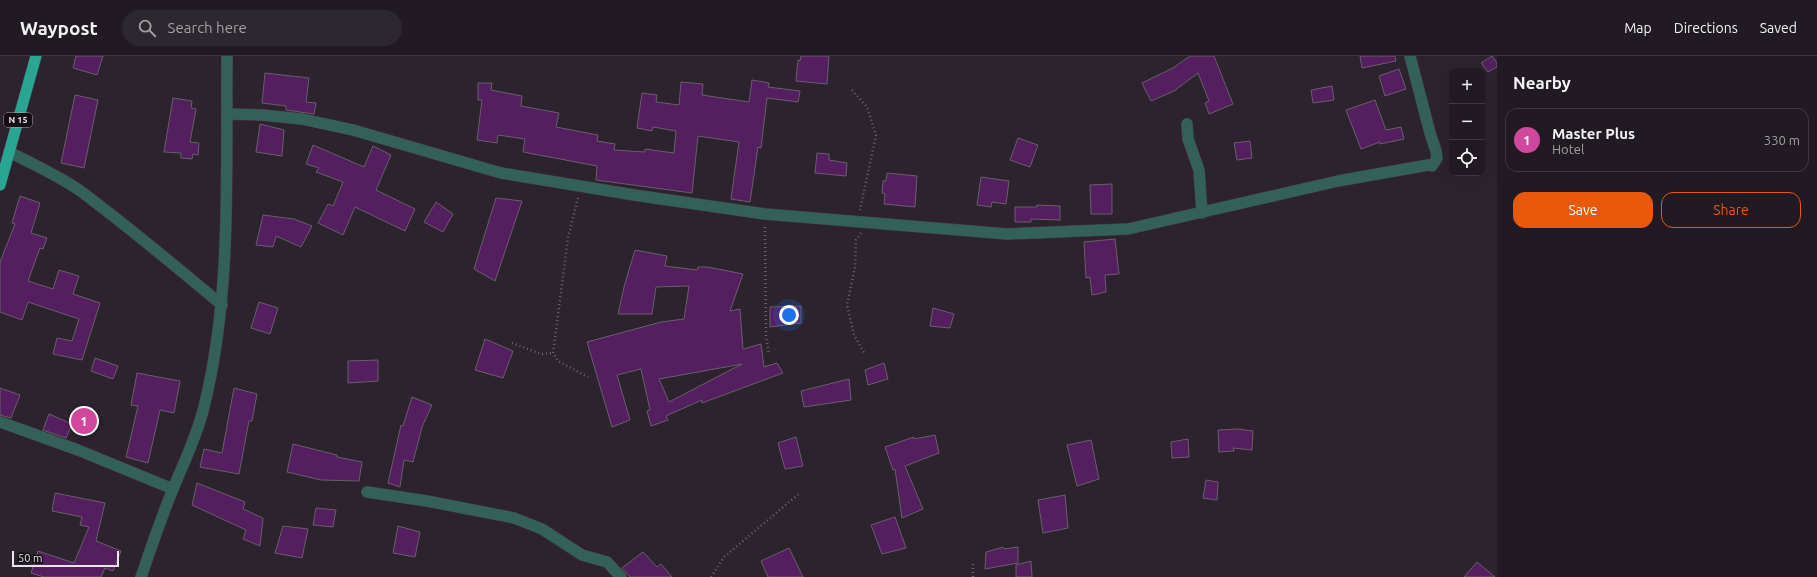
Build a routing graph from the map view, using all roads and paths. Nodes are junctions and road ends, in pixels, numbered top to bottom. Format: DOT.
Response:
graph roads {
  1 [pos="36,56"];
  2 [pos="228,56"];
  3 [pos="1410,56"];
  4 [pos="852,90"];
  5 [pos="227,114"];
  6 [pos="1187,124"];
  7 [pos="9,152"];
  8 [pos="0,185"];
  9 [pos="581,186"];
  10 [pos="1202,213"];
  11 [pos="765,214"];
  12 [pos="862,222"];
  13 [pos="222,305"];
  14 [pos="512,343"];
  15 [pos="553,352"];
  16 [pos="864,353"];
  17 [pos="770,354"];
  18 [pos="588,377"];
  19 [pos="0,422"];
  20 [pos="173,489"];
  21 [pos="367,492"];
  22 [pos="800,493"];
  23 [pos="973,560"];
  24 [pos="141,577"];
  25 [pos="621,577"];
  26 [pos="711,577"];
  27 [pos="973,577"];
  1 -- 7 [label="highway, N 15"];
  2 -- 5 [label="street"];
  3 -- 10 [label="street"];
  4 -- 12 [label="path"];
  5 -- 9 [label="street"];
  5 -- 13 [label="street"];
  6 -- 10 [label="street"];
  7 -- 8 [label="highway, N 15"];
  7 -- 13 [label="street"];
  9 -- 11 [label="street"];
  9 -- 15 [label="path"];
  10 -- 12 [label="street"];
  11 -- 12 [label="street"];
  11 -- 17 [label="path"];
  12 -- 16 [label="path"];
  13 -- 20 [label="street"];
  14 -- 15 [label="path"];
  15 -- 18 [label="path"];
  19 -- 20 [label="street"];
  20 -- 24 [label="street"];
  21 -- 25 [label="street"];
  22 -- 26 [label="path"];
  23 -- 27 [label="path"];
}
